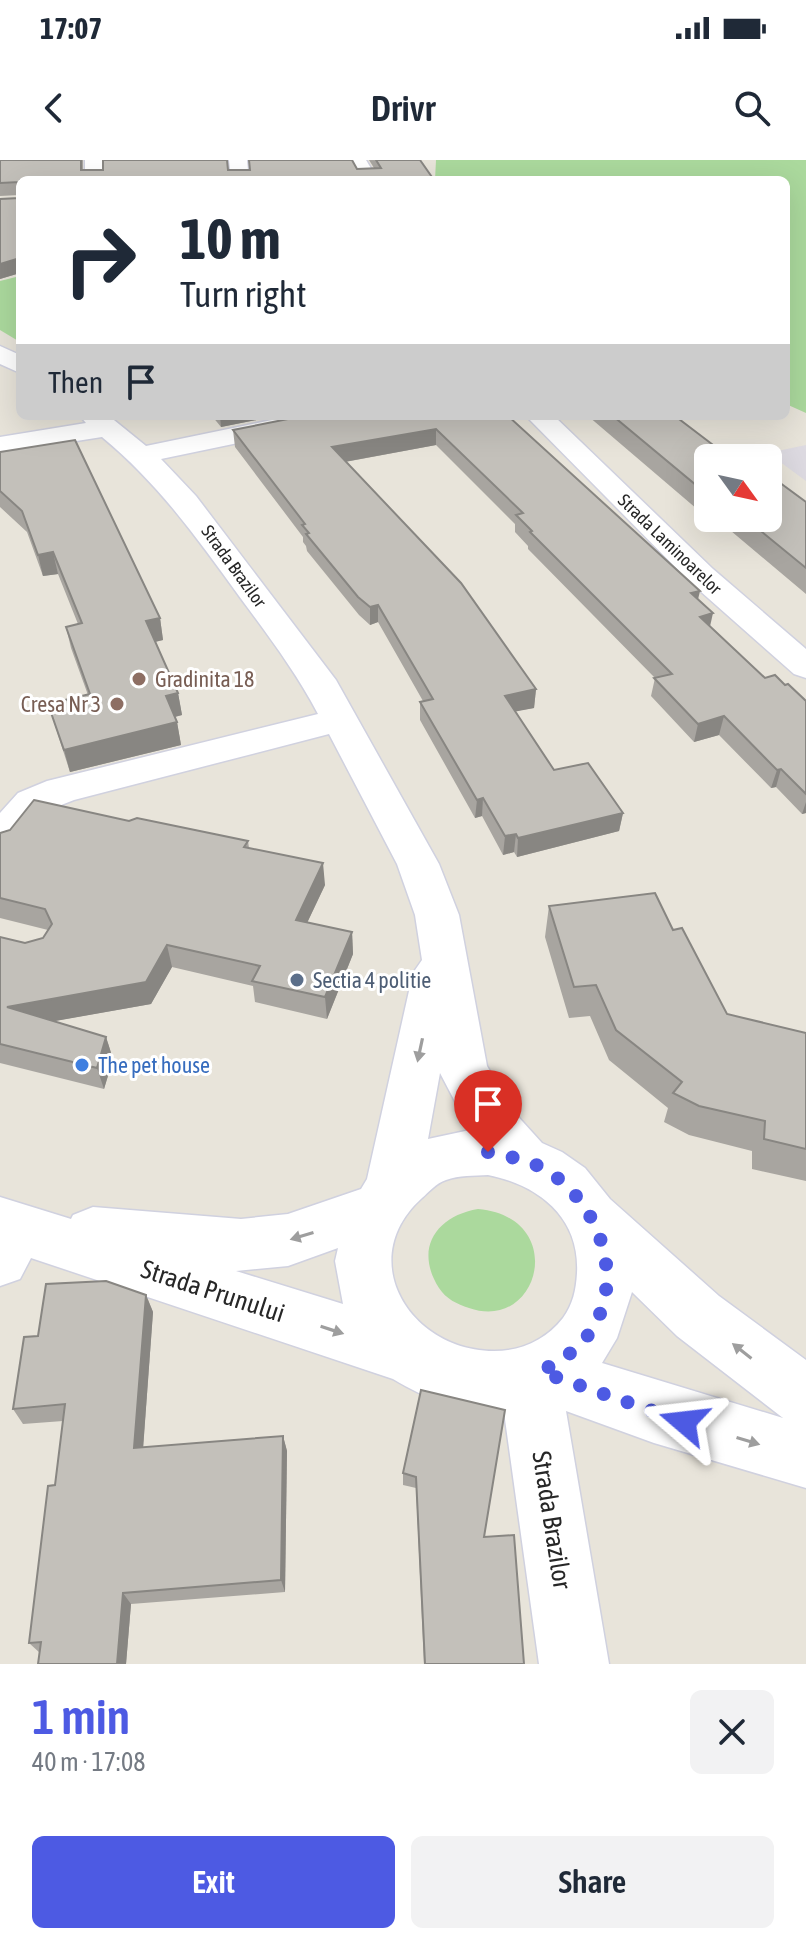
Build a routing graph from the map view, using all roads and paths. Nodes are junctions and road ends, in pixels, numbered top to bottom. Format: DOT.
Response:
graph roads {
  1 [pos="310,420"];
  2 [pos="543,420"];
  3 [pos="101,422"];
  4 [pos="0,445"];
  5 [pos="141,455"];
  6 [pos="806,667"];
  7 [pos="340,720"];
  8 [pos="0,840"];
  9 [pos="442,947"];
  10 [pos="523,1159"];
  11 [pos="384,1198"];
  12 [pos="591,1214"];
  13 [pos="6,1237"];
  14 [pos="408,1354"];
  15 [pos="536,1374"];
  16 [pos="806,1397"];
  17 [pos="806,1456"];
  18 [pos="574,1664"];
  1 -- 5 [label="street"];
  2 -- 6 [label="street, Strada Laminoarelor"];
  3 -- 4 [label="street, Strada Brazilor"];
  3 -- 5 [label="street, Strada Brazilor"];
  5 -- 7 [label="street, Strada Brazilor"];
  7 -- 8 [label="street"];
  7 -- 9 [label="street, Strada Brazilor"];
  9 -- 10 [label="street, Strada Brazilor"];
  9 -- 11 [label="street, Strada Brazilor, one-way"];
  10 -- 11 [label="street"];
  10 -- 12 [label="street"];
  11 -- 13 [label="street, Strada Prunului, one-way"];
  11 -- 14 [label="street"];
  12 -- 15 [label="street"];
  16 -- 12 [label="street, one-way"];
  13 -- 14 [label="street, Strada Prunului, one-way"];
  14 -- 15 [label="street"];
  15 -- 17 [label="street, one-way"];
  15 -- 18 [label="street, Strada Brazilor"];
}
